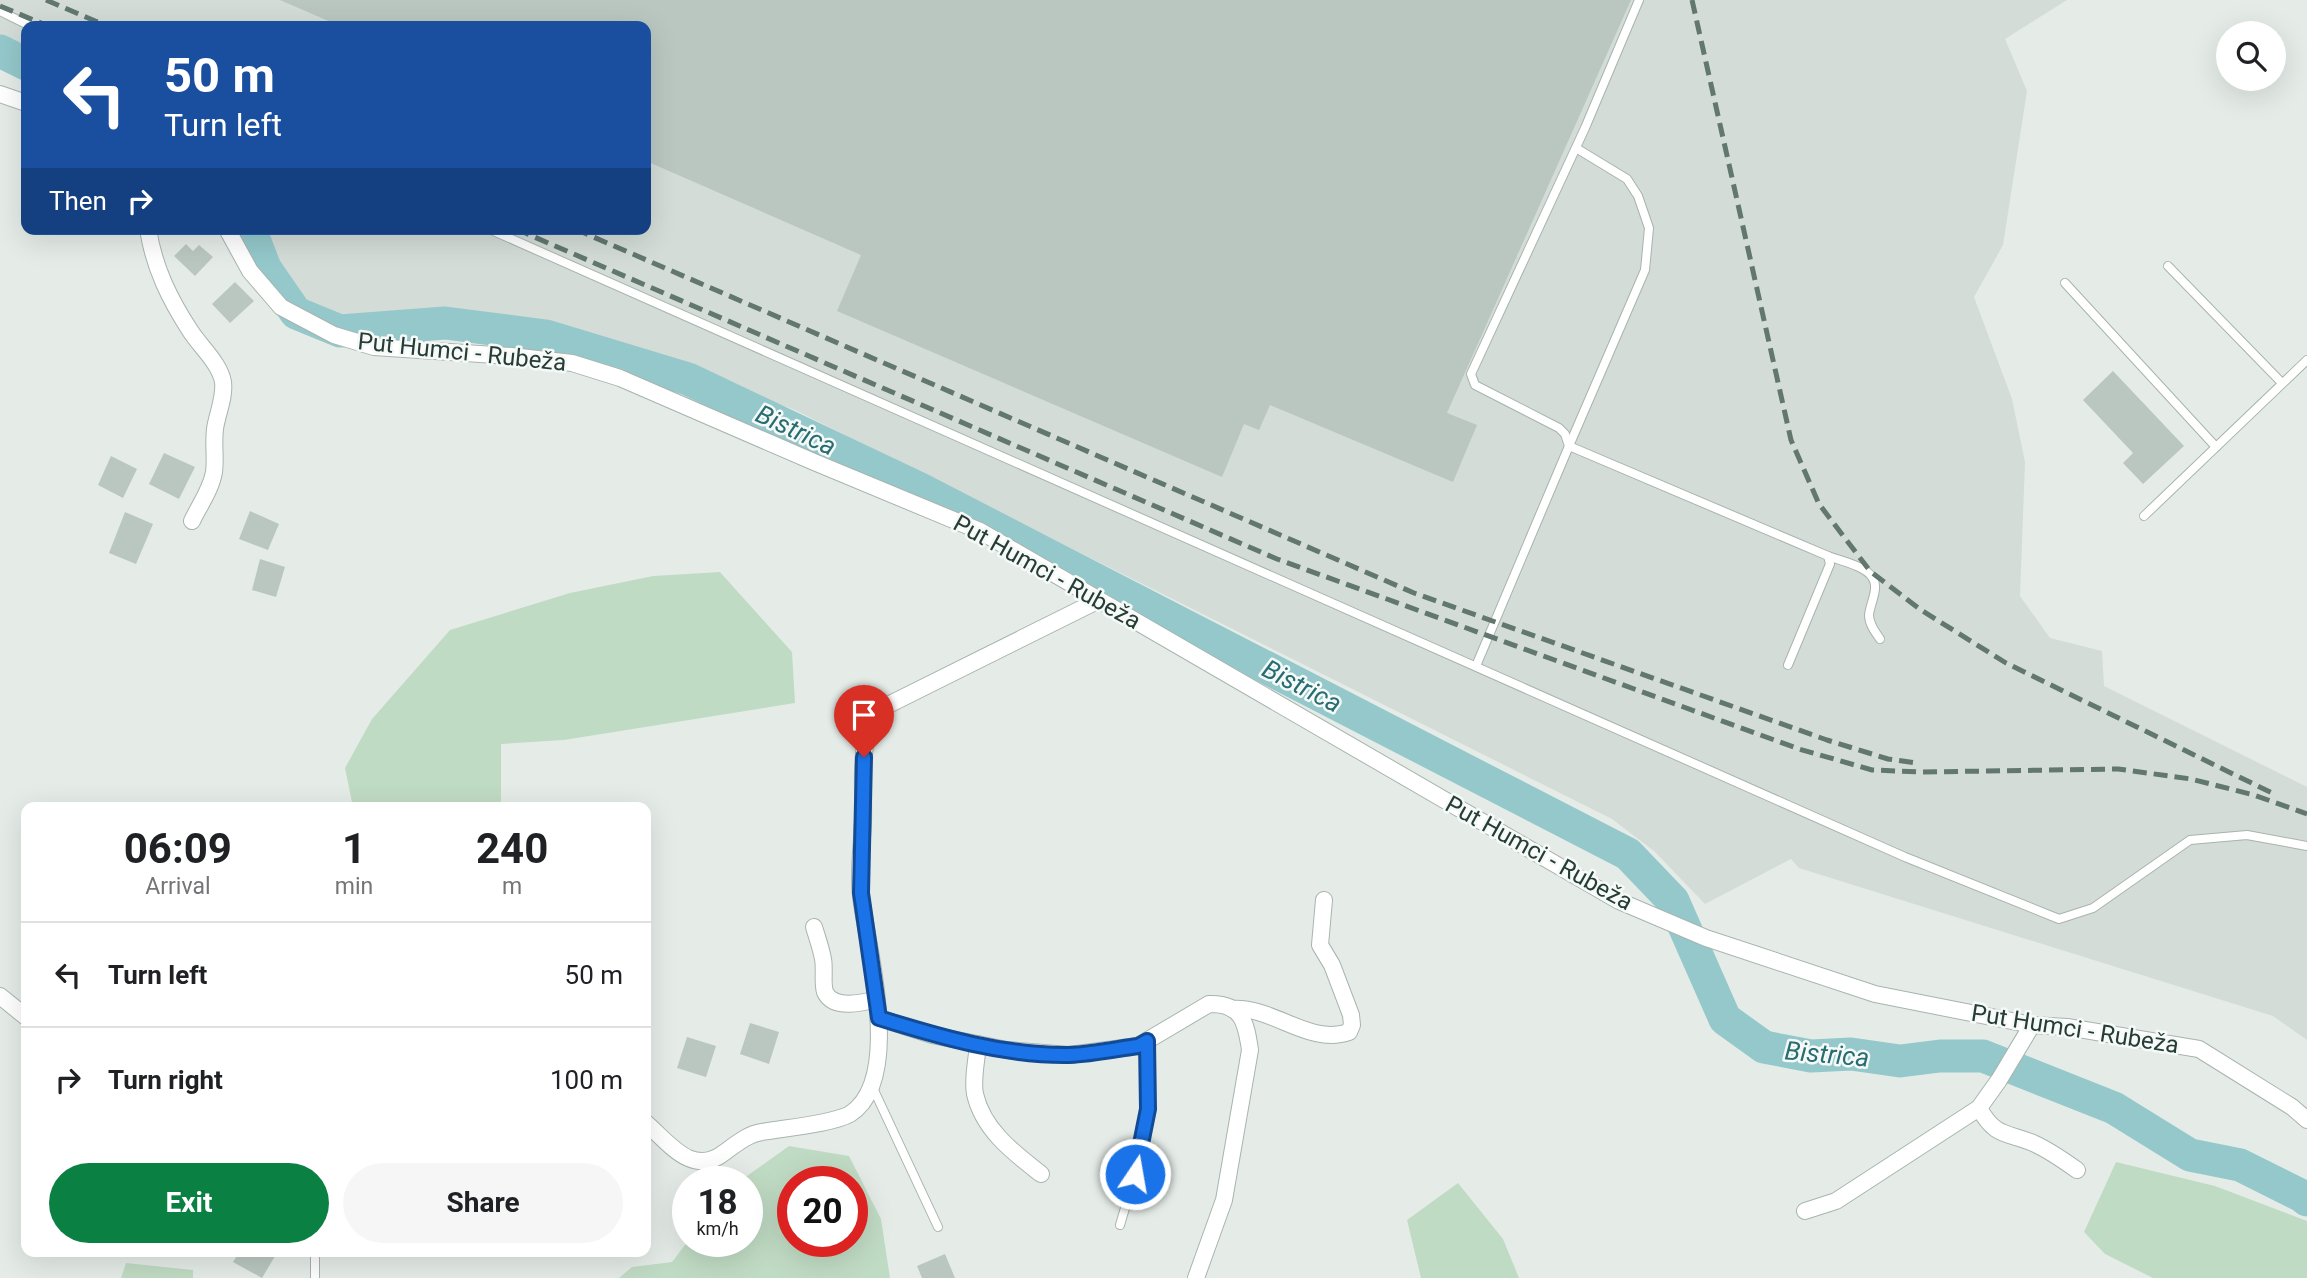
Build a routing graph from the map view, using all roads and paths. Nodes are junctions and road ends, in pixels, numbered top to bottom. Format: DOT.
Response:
graph roads {
  1 [pos="1639,0"];
  2 [pos="0,11"];
  3 [pos="21,22"];
  4 [pos="0,94"];
  5 [pos="21,101"];
  6 [pos="1576,148"];
  7 [pos="149,235"];
  8 [pos="230,235"];
  9 [pos="503,235"];
  10 [pos="2168,265"];
  11 [pos="2065,283"];
  12 [pos="2307,360"];
  13 [pos="2282,383"];
  14 [pos="1569,446"];
  15 [pos="2216,447"];
  16 [pos="2144,516"];
  17 [pos="192,521"];
  18 [pos="1828,556"];
  19 [pos="1100,600"];
  20 [pos="1880,639"];
  21 [pos="1788,665"];
  22 [pos="1476,666"];
  23 [pos="2307,846"];
  24 [pos="1324,900"];
  25 [pos="814,927"];
  26 [pos="0,996"];
  27 [pos="876,999"];
  28 [pos="1232,1009"];
  29 [pos="21,1013"];
  30 [pos="879,1018"];
  31 [pos="2032,1025"];
  32 [pos="1147,1041"];
  33 [pos="978,1044"];
  34 [pos="872,1086"];
  35 [pos="1979,1108"];
  36 [pos="2307,1120"];
  37 [pos="651,1129"];
  38 [pos="2077,1170"];
  39 [pos="1041,1174"];
  40 [pos="1805,1211"];
  41 [pos="1120,1225"];
  42 [pos="938,1227"];
  43 [pos="315,1257"];
  44 [pos="315,1278"];
  45 [pos="1196,1278"];
  1 -- 6 [label="lane"];
  2 -- 3 [label="lane"];
  4 -- 5 [label="street"];
  6 -- 14 [label="lane"];
  6 -- 14 [label="lane"];
  7 -- 17 [label="street"];
  8 -- 19 [label="street, Put Humci - Rubeža"];
  9 -- 22 [label="lane"];
  10 -- 13 [label="lane"];
  11 -- 15 [label="lane"];
  12 -- 13 [label="lane"];
  13 -- 15 [label="lane"];
  14 -- 18 [label="lane"];
  14 -- 22 [label="lane"];
  15 -- 16 [label="lane"];
  18 -- 20 [label="lane"];
  18 -- 21 [label="lane"];
  19 -- 27 [label="street"];
  19 -- 31 [label="street, Put Humci - Rubeža"];
  22 -- 23 [label="lane"];
  24 -- 28 [label="street"];
  25 -- 27 [label="street"];
  26 -- 29 [label="street"];
  27 -- 30 [label="street"];
  28 -- 32 [label="street"];
  28 -- 45 [label="street"];
  30 -- 33 [label="street"];
  30 -- 34 [label="street"];
  31 -- 35 [label="street"];
  31 -- 36 [label="street, Put Humci - Rubeža"];
  32 -- 33 [label="street"];
  32 -- 41 [label="lane"];
  33 -- 39 [label="street"];
  34 -- 37 [label="street"];
  34 -- 42 [label="lane"];
  35 -- 38 [label="street"];
  35 -- 40 [label="street"];
  43 -- 44 [label="lane"];
}
